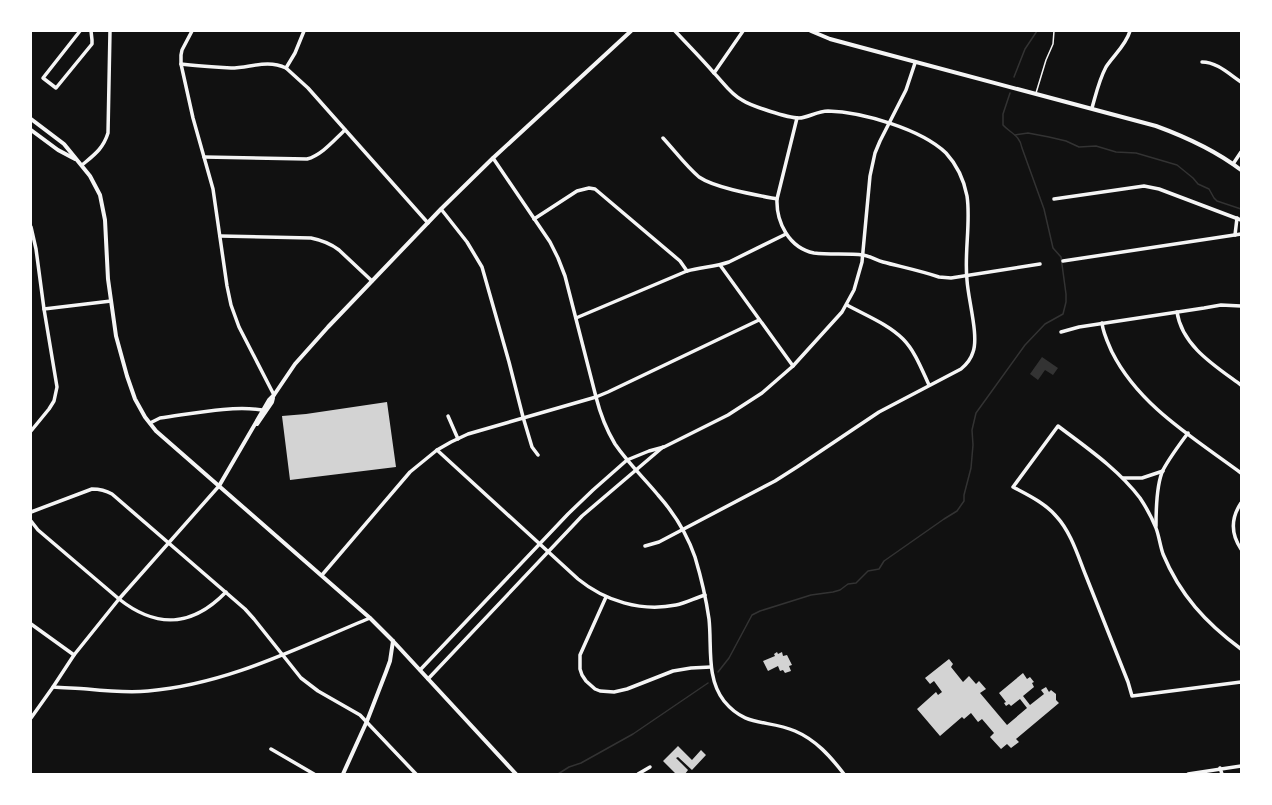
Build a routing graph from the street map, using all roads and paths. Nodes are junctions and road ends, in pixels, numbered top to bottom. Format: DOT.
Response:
graph roads {
  1 [pos="80,31"];
  2 [pos="91,31"];
  3 [pos="110,31"];
  4 [pos="192,31"];
  5 [pos="304,31"];
  6 [pos="631,31"];
  7 [pos="675,31"];
  8 [pos="743,31"];
  9 [pos="811,31"];
  10 [pos="1054,31"];
  11 [pos="1130,31"];
  12 [pos="1202,62"];
  13 [pos="916,63"];
  14 [pos="181,64"];
  15 [pos="286,68"];
  16 [pos="714,73"];
  17 [pos="1241,82"];
  18 [pos="1036,94"];
  19 [pos="1092,108"];
  20 [pos="798,118"];
  21 [pos="31,119"];
  22 [pos="889,123"];
  23 [pos="31,130"];
  24 [pos="345,130"];
  25 [pos="663,138"];
  26 [pos="1241,152"];
  27 [pos="204,157"];
  28 [pos="493,158"];
  29 [pos="75,159"];
  30 [pos="1233,164"];
  31 [pos="82,166"];
  32 [pos="1241,170"];
  33 [pos="777,199"];
  34 [pos="1054,199"];
  35 [pos="441,210"];
  36 [pos="534,219"];
  37 [pos="1239,219"];
  38 [pos="428,223"];
  39 [pos="31,227"];
  40 [pos="786,234"];
  41 [pos="1235,234"];
  42 [pos="1241,234"];
  43 [pos="220,236"];
  44 [pos="864,256"];
  45 [pos="1063,260"];
  46 [pos="1040,264"];
  47 [pos="720,265"];
  48 [pos="687,272"];
  49 [pos="967,275"];
  50 [pos="372,281"];
  51 [pos="110,301"];
  52 [pos="847,305"];
  53 [pos="1241,306"];
  54 [pos="44,309"];
  55 [pos="1177,312"];
  56 [pos="576,318"];
  57 [pos="759,320"];
  58 [pos="1102,323"];
  59 [pos="1061,332"];
  60 [pos="793,366"];
  61 [pos="929,385"];
  62 [pos="1241,385"];
  63 [pos="274,395"];
  64 [pos="596,397"];
  65 [pos="262,410"];
  66 [pos="448,416"];
  67 [pos="523,418"];
  68 [pos="150,423"];
  69 [pos="253,429"];
  70 [pos="31,431"];
  71 [pos="1188,433"];
  72 [pos="458,439"];
  73 [pos="664,447"];
  74 [pos="437,450"];
  75 [pos="538,455"];
  76 [pos="627,460"];
  77 [pos="635,470"];
  78 [pos="1163,471"];
  79 [pos="1241,473"];
  80 [pos="1123,478"];
  81 [pos="219,486"];
  82 [pos="1241,502"];
  83 [pos="31,512"];
  84 [pos="31,521"];
  85 [pos="1156,528"];
  86 [pos="683,530"];
  87 [pos="169,543"];
  88 [pos="539,543"];
  89 [pos="645,546"];
  90 [pos="1241,549"];
  91 [pos="548,552"];
  92 [pos="322,575"];
  93 [pos="226,592"];
  94 [pos="705,594"];
  95 [pos="606,597"];
  96 [pos="119,599"];
  97 [pos="370,618"];
  98 [pos="31,624"];
  99 [pos="393,640"];
  100 [pos="1241,649"];
  101 [pos="74,655"];
  102 [pos="283,656"];
  103 [pos="712,667"];
  104 [pos="420,670"];
  105 [pos="428,679"];
  106 [pos="1241,682"];
  107 [pos="53,688"];
  108 [pos="31,718"];
  109 [pos="367,721"];
  110 [pos="270,749"];
  111 [pos="1241,766"];
  112 [pos="650,767"];
  113 [pos="1220,768"];
  114 [pos="314,774"];
  115 [pos="343,774"];
  116 [pos="416,774"];
  117 [pos="516,774"];
  118 [pos="638,774"];
  119 [pos="844,774"];
  120 [pos="1188,774"];
  121 [pos="1222,774"];
  1 -- 2 [label="street"];
  3 -- 31 [label="street"];
  4 -- 14 [label="street"];
  5 -- 15 [label="street"];
  6 -- 28 [label="street"];
  7 -- 16 [label="street"];
  8 -- 16 [label="street"];
  9 -- 13 [label="street"];
  10 -- 18 [label="lane"];
  11 -- 19 [label="street"];
  12 -- 17 [label="street"];
  13 -- 18 [label="street"];
  13 -- 22 [label="street"];
  14 -- 15 [label="street"];
  14 -- 27 [label="street"];
  15 -- 24 [label="street"];
  16 -- 20 [label="street"];
  18 -- 19 [label="street"];
  19 -- 30 [label="street"];
  20 -- 22 [label="street"];
  20 -- 33 [label="street"];
  21 -- 29 [label="street"];
  22 -- 44 [label="street"];
  22 -- 49 [label="street"];
  23 -- 29 [label="street"];
  24 -- 27 [label="street"];
  24 -- 38 [label="street"];
  25 -- 33 [label="street"];
  26 -- 30 [label="street"];
  27 -- 43 [label="street"];
  28 -- 35 [label="street"];
  28 -- 36 [label="street"];
  29 -- 31 [label="street"];
  30 -- 32 [label="street"];
  31 -- 51 [label="street"];
  33 -- 40 [label="street"];
  34 -- 37 [label="street"];
  35 -- 38 [label="street"];
  35 -- 67 [label="street"];
  36 -- 48 [label="street"];
  36 -- 56 [label="street"];
  37 -- 41 [label="street"];
  38 -- 50 [label="street"];
  39 -- 54 [label="street"];
  40 -- 44 [label="street"];
  40 -- 47 [label="street"];
  41 -- 42 [label="street"];
  41 -- 45 [label="street"];
  43 -- 50 [label="street"];
  43 -- 63 [label="street"];
  44 -- 49 [label="street"];
  44 -- 52 [label="street"];
  46 -- 49 [label="street"];
  47 -- 48 [label="street"];
  47 -- 57 [label="street"];
  48 -- 56 [label="street"];
  49 -- 61 [label="street"];
  50 -- 63 [label="street"];
  51 -- 54 [label="street"];
  51 -- 68 [label="street"];
  52 -- 60 [label="street"];
  52 -- 61 [label="street"];
  53 -- 55 [label="street"];
  54 -- 70 [label="street"];
  55 -- 58 [label="street"];
  55 -- 62 [label="street"];
  56 -- 64 [label="street"];
  57 -- 60 [label="street"];
  57 -- 64 [label="street"];
  58 -- 59 [label="street"];
  58 -- 71 [label="street"];
  60 -- 73 [label="street"];
  61 -- 86 [label="street"];
  63 -- 65 [label="street"];
  63 -- 69 [label="street"];
  64 -- 67 [label="street"];
  64 -- 76 [label="street"];
  65 -- 68 [label="street"];
  65 -- 69 [label="street"];
  66 -- 72 [label="street"];
  67 -- 72 [label="street"];
  67 -- 75 [label="street"];
  68 -- 81 [label="street"];
  69 -- 81 [label="street"];
  71 -- 78 [label="street"];
  71 -- 79 [label="street"];
  72 -- 74 [label="street"];
  73 -- 76 [label="street"];
  73 -- 77 [label="street"];
  74 -- 88 [label="street"];
  74 -- 92 [label="street"];
  76 -- 77 [label="street"];
  76 -- 88 [label="street"];
  77 -- 86 [label="street"];
  77 -- 91 [label="street"];
  78 -- 80 [label="street"];
  78 -- 85 [label="street"];
  80 -- 85 [label="street"];
  80 -- 106 [label="street"];
  81 -- 87 [label="street"];
  81 -- 92 [label="street"];
  82 -- 90 [label="street"];
  83 -- 87 [label="street"];
  84 -- 96 [label="street"];
  85 -- 100 [label="street"];
  86 -- 89 [label="street"];
  86 -- 94 [label="street"];
  87 -- 93 [label="street"];
  87 -- 96 [label="street"];
  88 -- 91 [label="street"];
  88 -- 104 [label="street"];
  91 -- 95 [label="street"];
  91 -- 105 [label="street"];
  92 -- 97 [label="street"];
  93 -- 96 [label="street"];
  93 -- 102 [label="street"];
  94 -- 95 [label="street"];
  94 -- 103 [label="street"];
  95 -- 103 [label="street"];
  96 -- 101 [label="street"];
  97 -- 99 [label="street"];
  97 -- 102 [label="street"];
  98 -- 101 [label="street"];
  99 -- 104 [label="street"];
  99 -- 109 [label="street"];
  101 -- 107 [label="street"];
  102 -- 107 [label="street"];
  102 -- 109 [label="street"];
  103 -- 119 [label="street"];
  104 -- 105 [label="street"];
  105 -- 117 [label="street"];
  107 -- 108 [label="street"];
  109 -- 115 [label="street"];
  109 -- 116 [label="street"];
  110 -- 114 [label="street"];
  111 -- 113 [label="street"];
  112 -- 118 [label="street"];
  113 -- 120 [label="street"];
  113 -- 121 [label="street"];
}
